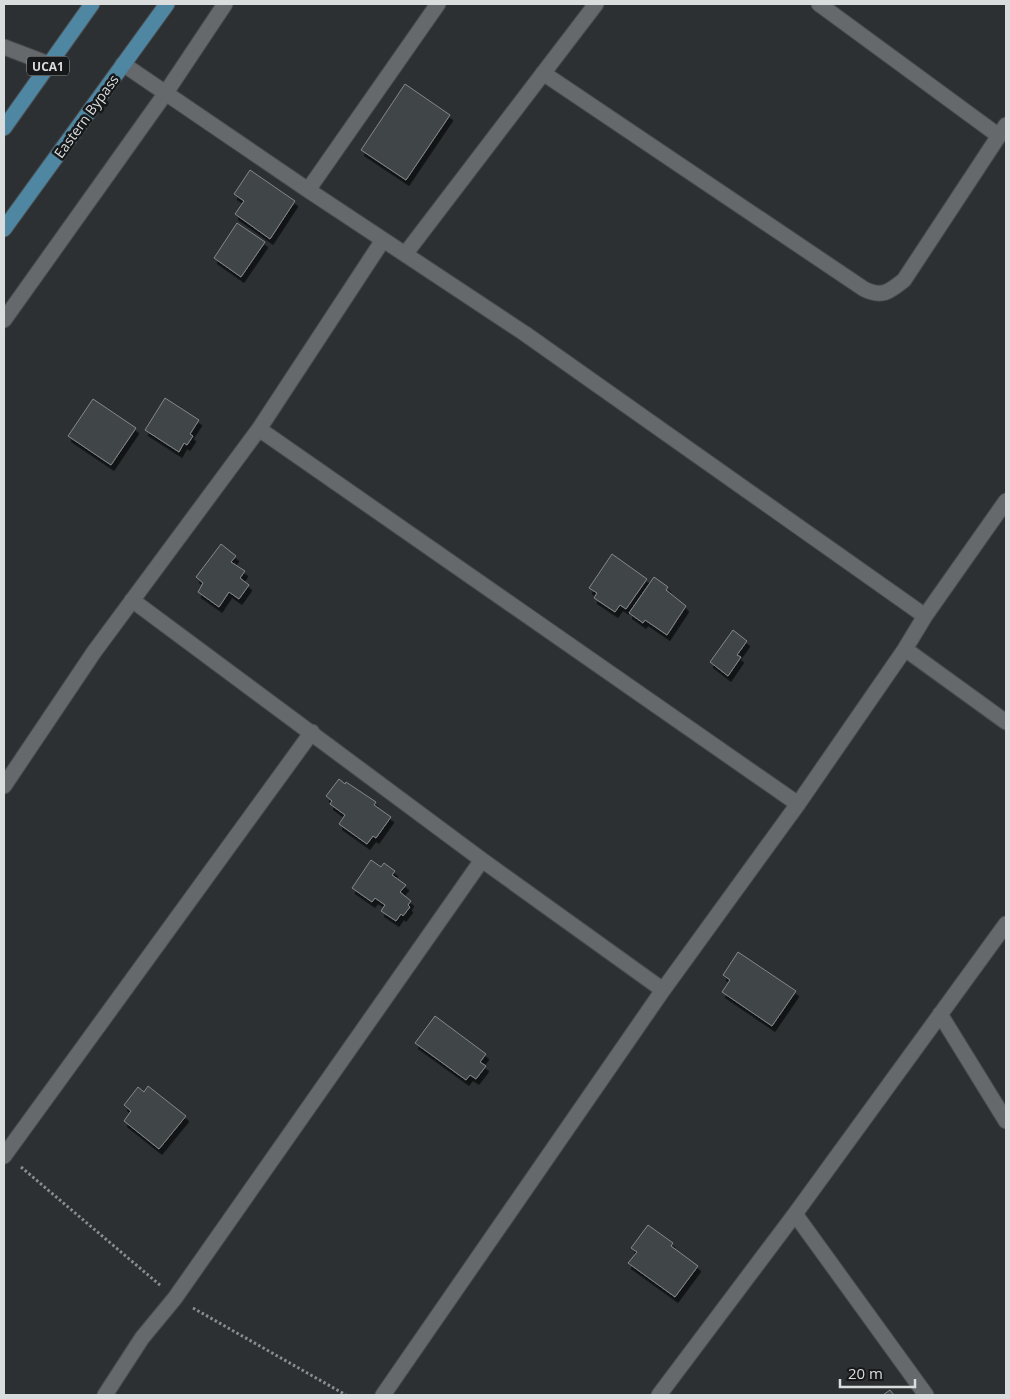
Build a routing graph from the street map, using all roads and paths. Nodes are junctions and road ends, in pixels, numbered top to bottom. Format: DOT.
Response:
graph roads {
  1 [pos="92,4"];
  2 [pos="167,4"];
  3 [pos="225,4"];
  4 [pos="438,4"];
  5 [pos="596,4"];
  6 [pos="818,4"];
  7 [pos="4,47"];
  8 [pos="49,64"];
  9 [pos="123,64"];
  10 [pos="543,74"];
  11 [pos="164,94"];
  12 [pos="4,128"];
  13 [pos="1002,131"];
  14 [pos="308,190"];
  15 [pos="4,229"];
  16 [pos="383,240"];
  17 [pos="406,253"];
  18 [pos="4,320"];
  19 [pos="259,430"];
  20 [pos="1006,501"];
  21 [pos="132,600"];
  22 [pos="925,616"];
  23 [pos="905,649"];
  24 [pos="1006,722"];
  25 [pos="312,732"];
  26 [pos="4,786"];
  27 [pos="798,804"];
  28 [pos="482,860"];
  29 [pos="1006,924"];
  30 [pos="663,990"];
  31 [pos="940,1014"];
  32 [pos="1006,1121"];
  33 [pos="4,1156"];
  34 [pos="795,1214"];
  35 [pos="105,1395"];
  36 [pos="383,1395"];
  37 [pos="659,1395"];
  38 [pos="926,1395"];
  1 -- 8 [label="main road, UCA1"];
  2 -- 9 [label="main road, Eastern Bypass"];
  3 -- 11 [label="street"];
  4 -- 14 [label="street"];
  5 -- 10 [label="street"];
  6 -- 13 [label="street"];
  7 -- 8 [label="street"];
  8 -- 12 [label="main road, UCA1"];
  9 -- 11 [label="street"];
  9 -- 15 [label="main road, Eastern Bypass"];
  10 -- 13 [label="street"];
  10 -- 17 [label="street"];
  11 -- 14 [label="street"];
  11 -- 18 [label="street"];
  14 -- 16 [label="street"];
  16 -- 17 [label="street"];
  16 -- 19 [label="street"];
  17 -- 22 [label="street"];
  19 -- 21 [label="street"];
  19 -- 27 [label="street"];
  20 -- 22 [label="street"];
  21 -- 25 [label="street"];
  21 -- 26 [label="street"];
  22 -- 23 [label="street"];
  23 -- 24 [label="street"];
  23 -- 27 [label="street"];
  25 -- 28 [label="street"];
  25 -- 33 [label="street"];
  27 -- 30 [label="street"];
  28 -- 30 [label="street"];
  28 -- 35 [label="street"];
  29 -- 31 [label="street"];
  30 -- 36 [label="street"];
  31 -- 32 [label="street"];
  31 -- 34 [label="street"];
  34 -- 37 [label="street"];
  34 -- 38 [label="street"];
}
